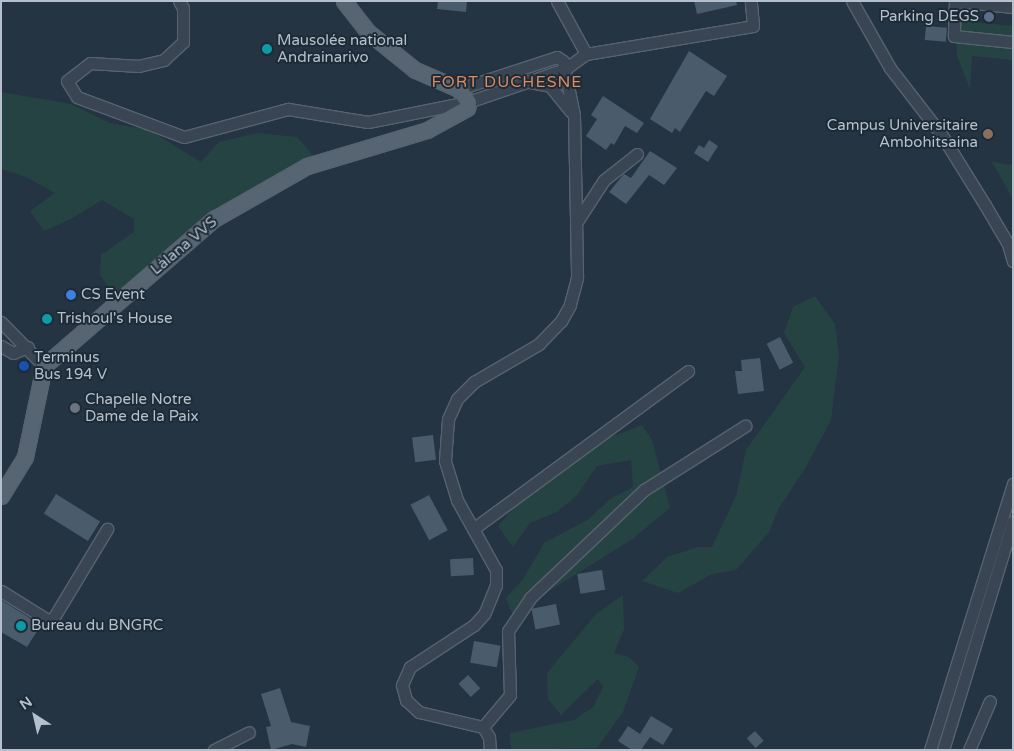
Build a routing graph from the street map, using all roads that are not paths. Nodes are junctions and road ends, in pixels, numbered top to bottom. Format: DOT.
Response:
graph roads {
  1 [pos="179,1"];
  2 [pos="344,1"];
  3 [pos="557,1"];
  4 [pos="751,1"];
  5 [pos="852,1"];
  6 [pos="955,1"];
  7 [pos="1013,8"];
  8 [pos="1013,42"];
  9 [pos="586,54"];
  10 [pos="565,69"];
  11 [pos="528,81"];
  12 [pos="459,89"];
  13 [pos="468,102"];
  14 [pos="574,115"];
  15 [pos="637,154"];
  16 [pos="576,223"];
  17 [pos="1013,261"];
  18 [pos="1,322"];
  19 [pos="1,346"];
  20 [pos="28,347"];
  21 [pos="44,366"];
  22 [pos="688,371"];
  23 [pos="745,426"];
  24 [pos="1013,484"];
  25 [pos="1,496"];
  26 [pos="1013,521"];
  27 [pos="107,529"];
  28 [pos="473,529"];
  29 [pos="1,591"];
  30 [pos="990,701"];
  31 [pos="483,727"];
  32 [pos="249,732"];
  33 [pos="214,750"];
  34 [pos="490,750"];
  35 [pos="930,750"];
  36 [pos="943,750"];
  37 [pos="969,750"];
  1 -- 13 [label="street"];
  2 -- 12 [label="main road"];
  3 -- 9 [label="street"];
  4 -- 9 [label="street"];
  5 -- 17 [label="street"];
  6 -- 7 [label="street"];
  6 -- 8 [label="street"];
  9 -- 10 [label="street"];
  10 -- 11 [label="street"];
  10 -- 12 [label="street"];
  10 -- 14 [label="street"];
  11 -- 13 [label="street"];
  11 -- 14 [label="street"];
  12 -- 13 [label="main road"];
  13 -- 21 [label="main road, Làlana VVS"];
  14 -- 16 [label="street"];
  15 -- 16 [label="street"];
  16 -- 28 [label="street"];
  18 -- 20 [label="street"];
  19 -- 20 [label="street"];
  20 -- 21 [label="street"];
  21 -- 25 [label="main road"];
  22 -- 28 [label="street"];
  23 -- 31 [label="street"];
  24 -- 35 [label="street"];
  26 -- 36 [label="street"];
  27 -- 29 [label="street"];
  28 -- 31 [label="street"];
  30 -- 37 [label="street"];
  31 -- 34 [label="street"];
  32 -- 33 [label="street"];
}
